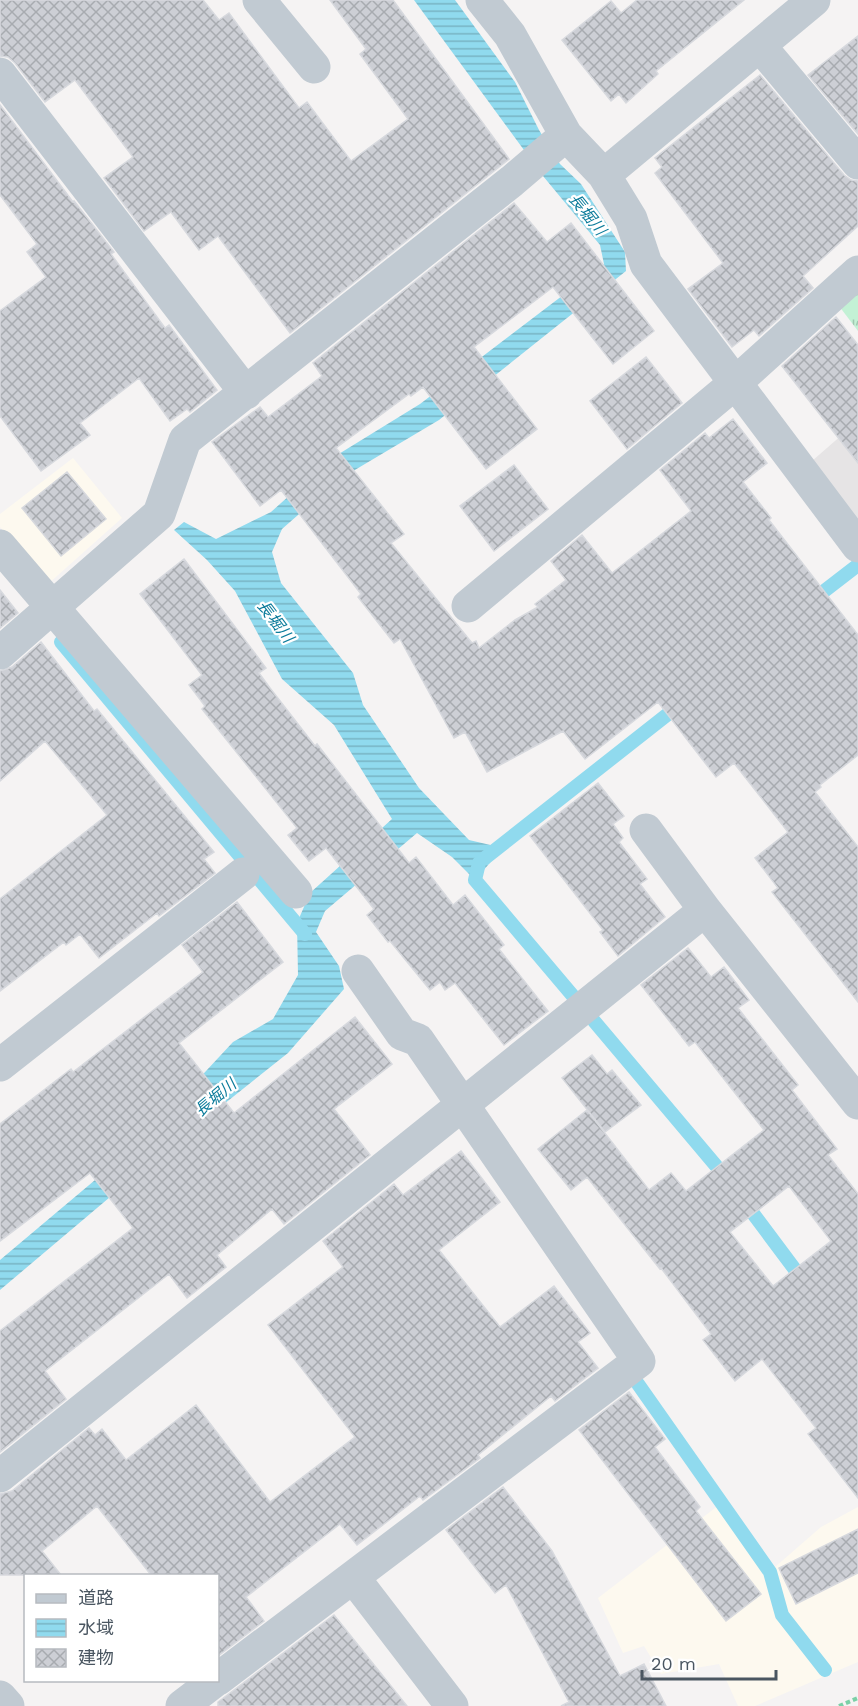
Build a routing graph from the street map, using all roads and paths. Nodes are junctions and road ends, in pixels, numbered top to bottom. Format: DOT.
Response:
graph roads {
  1 [pos="259,0"];
  2 [pos="482,0"];
  3 [pos="814,0"];
  4 [pos="760,46"];
  5 [pos="314,67"];
  6 [pos="0,74"];
  7 [pos="566,135"];
  8 [pos="858,163"];
  9 [pos="604,175"];
  10 [pos="858,272"];
  11 [pos="734,384"];
  12 [pos="246,393"];
  13 [pos="856,543"];
  14 [pos="0,546"];
  15 [pos="468,606"];
  16 [pos="51,607"];
  17 [pos="0,653"];
  18 [pos="645,830"];
  19 [pos="243,874"];
  20 [pos="296,892"];
  21 [pos="705,910"];
  22 [pos="358,971"];
  23 [pos="0,1065"];
  24 [pos="858,1103"];
  25 [pos="462,1104"];
  26 [pos="0,1476"];
  27 [pos="353,1577"];
  28 [pos="219,1678"];
  29 [pos="214,1682"];
  30 [pos="0,1697"];
  31 [pos="858,1698"];
  32 [pos="8,1706"];
  33 [pos="182,1706"];
  34 [pos="452,1706"];
  35 [pos="839,1706"];
  1 -- 5 [label="street"];
  2 -- 7 [label="street"];
  3 -- 4 [label="street"];
  4 -- 8 [label="street"];
  4 -- 9 [label="street"];
  6 -- 12 [label="street"];
  7 -- 9 [label="street"];
  7 -- 12 [label="street"];
  9 -- 11 [label="street"];
  10 -- 11 [label="street"];
  11 -- 13 [label="street"];
  11 -- 15 [label="street"];
  12 -- 16 [label="street"];
  14 -- 16 [label="street"];
  16 -- 17 [label="street"];
  16 -- 20 [label="street"];
  18 -- 21 [label="street"];
  19 -- 23 [label="street"];
  21 -- 24 [label="street"];
  21 -- 25 [label="street"];
  22 -- 25 [label="street"];
  25 -- 26 [label="street"];
  25 -- 27 [label="street"];
  27 -- 28 [label="street"];
  27 -- 34 [label="street"];
  29 -- 33 [label="street"];
  30 -- 32 [label="street"];
  31 -- 35 [label="path"];
}
